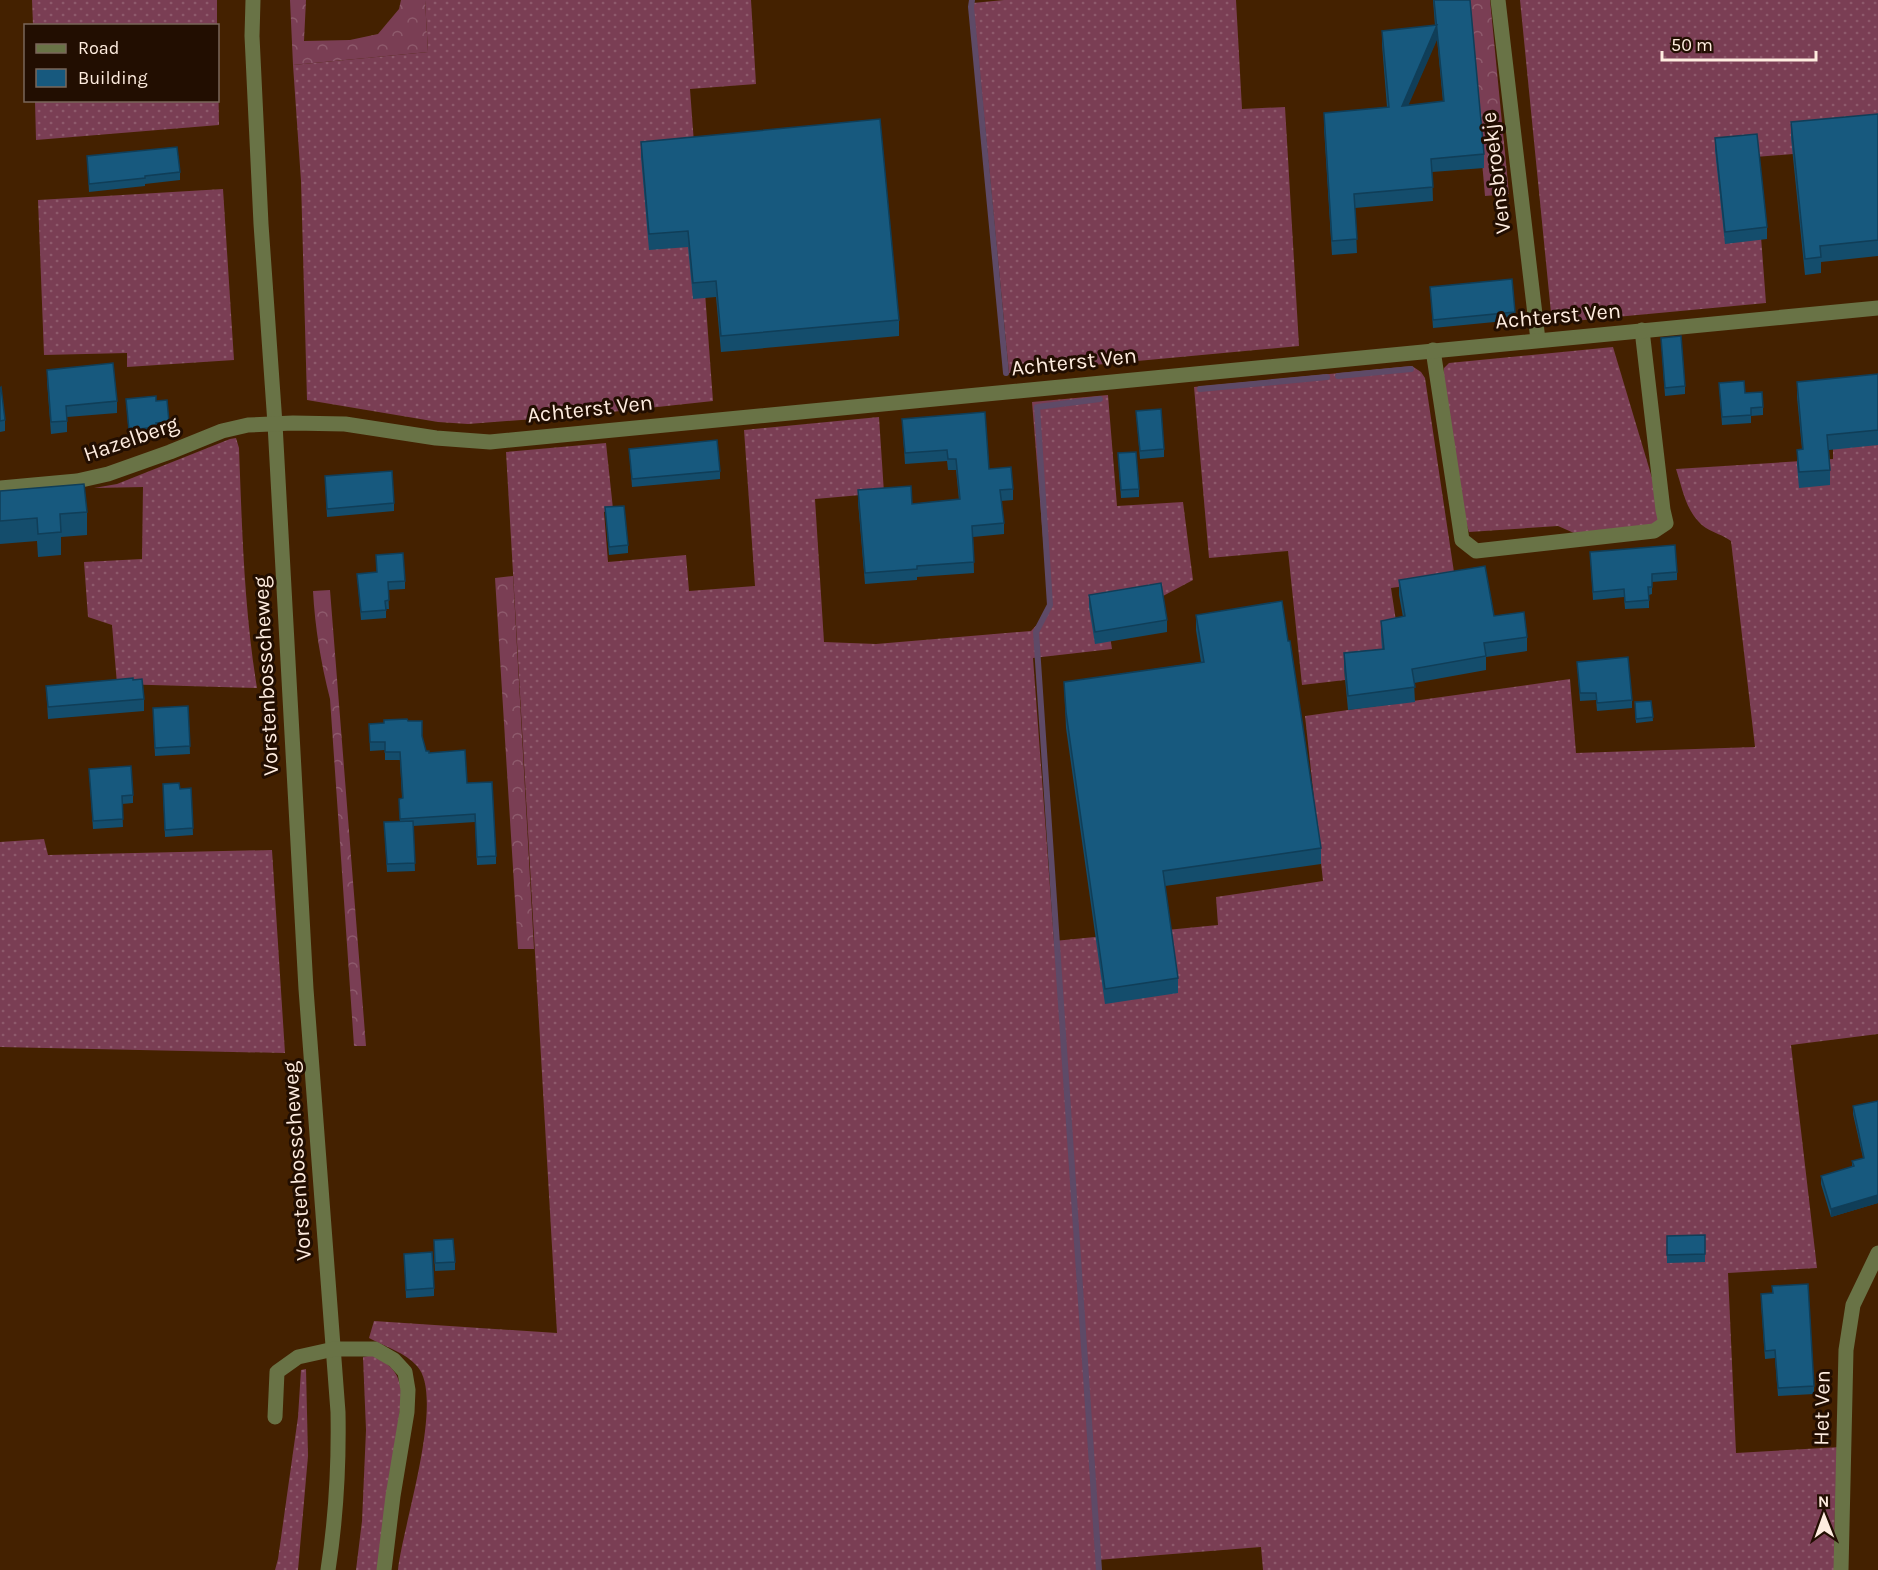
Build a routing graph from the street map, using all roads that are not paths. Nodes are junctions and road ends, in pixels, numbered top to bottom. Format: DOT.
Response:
graph roads {
  1 [pos="253,0"];
  2 [pos="1498,0"];
  3 [pos="1878,308"];
  4 [pos="1642,330"];
  5 [pos="1538,340"];
  6 [pos="1433,350"];
  7 [pos="275,424"];
  8 [pos="0,489"];
  9 [pos="1878,1253"];
  10 [pos="334,1349"];
  11 [pos="275,1417"];
  12 [pos="328,1570"];
  13 [pos="384,1570"];
  14 [pos="1841,1570"];
  1 -- 7 [label="street, Vorstenbosscheweg"];
  2 -- 5 [label="street, Vensbroekje"];
  3 -- 4 [label="street, Achterst Ven"];
  4 -- 5 [label="street, Achterst Ven"];
  4 -- 6 [label="street"];
  5 -- 6 [label="street, Achterst Ven"];
  6 -- 7 [label="street, Achterst Ven"];
  7 -- 8 [label="street, Hazelberg"];
  7 -- 10 [label="street, Vorstenbosscheweg"];
  9 -- 14 [label="street, Het Ven"];
  10 -- 11 [label="street"];
  10 -- 12 [label="street, Vorstenbosscheweg"];
  10 -- 13 [label="street"];
}
